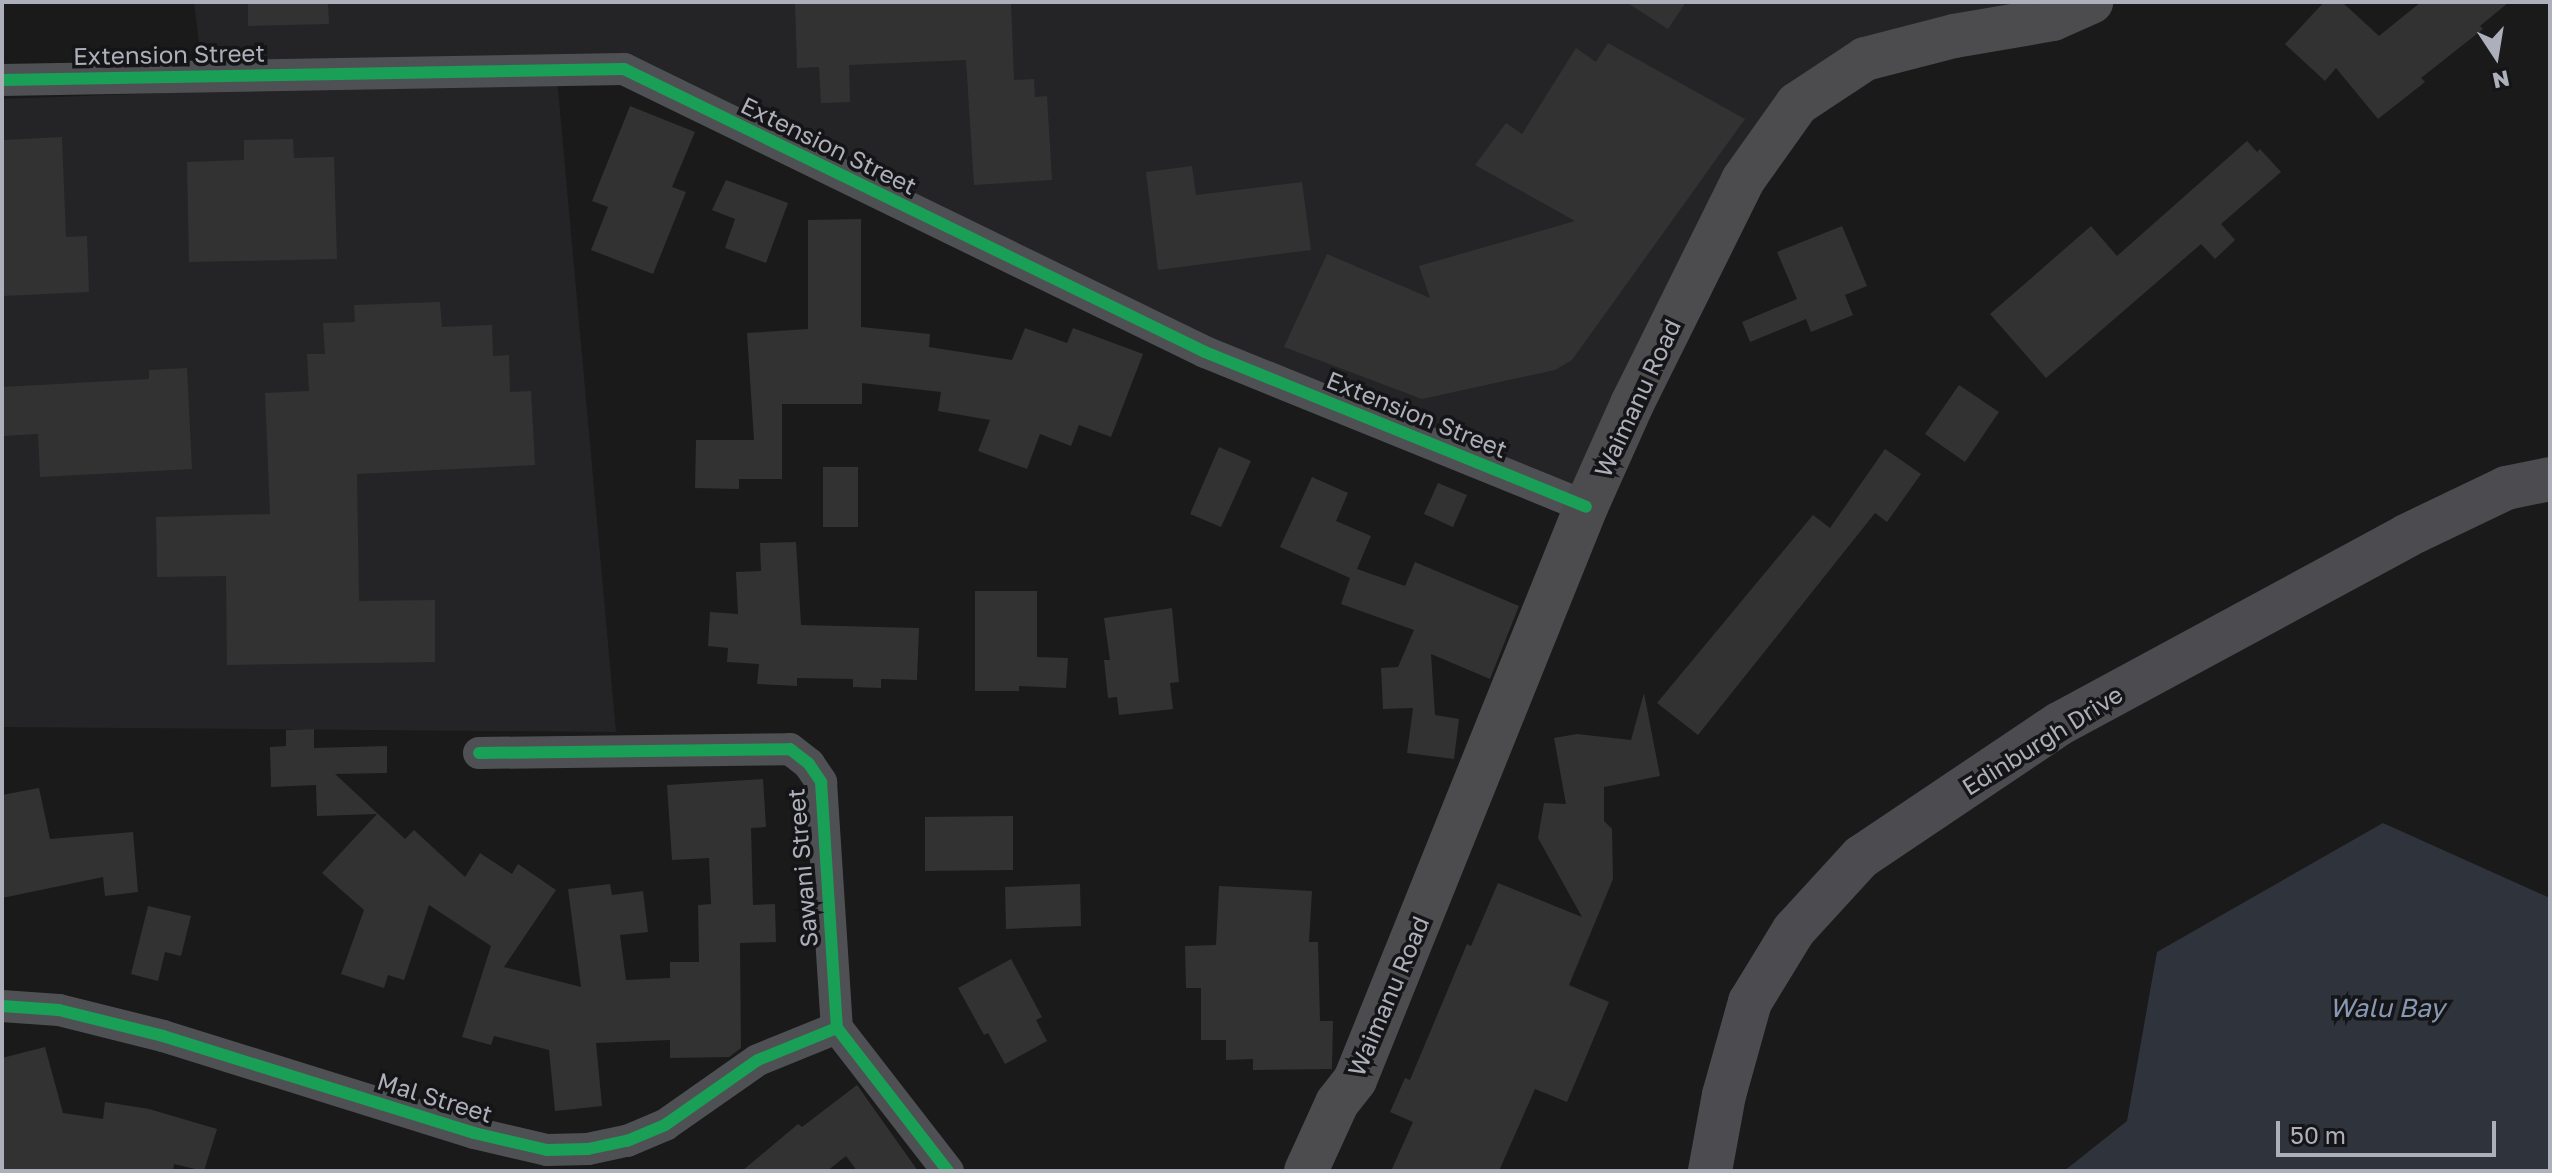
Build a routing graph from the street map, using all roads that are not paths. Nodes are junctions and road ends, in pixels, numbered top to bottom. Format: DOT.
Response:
graph roads {
  1 [pos="2091,2"];
  2 [pos="2,80"];
  3 [pos="2550,479"];
  4 [pos="1586,507"];
  5 [pos="479,753"];
  6 [pos="2,1006"];
  7 [pos="837,1028"];
  8 [pos="948,1171"];
  9 [pos="1306,1171"];
  10 [pos="1710,1171"];
  1 -- 4 [label="main road, Waimanu Road"];
  2 -- 4 [label="street, Extension Street"];
  3 -- 10 [label="highway, Edinburgh Drive"];
  4 -- 9 [label="main road, Waimanu Road"];
  5 -- 7 [label="street, Sawani Street"];
  6 -- 7 [label="street, Mal Street"];
  7 -- 8 [label="street"];
}
